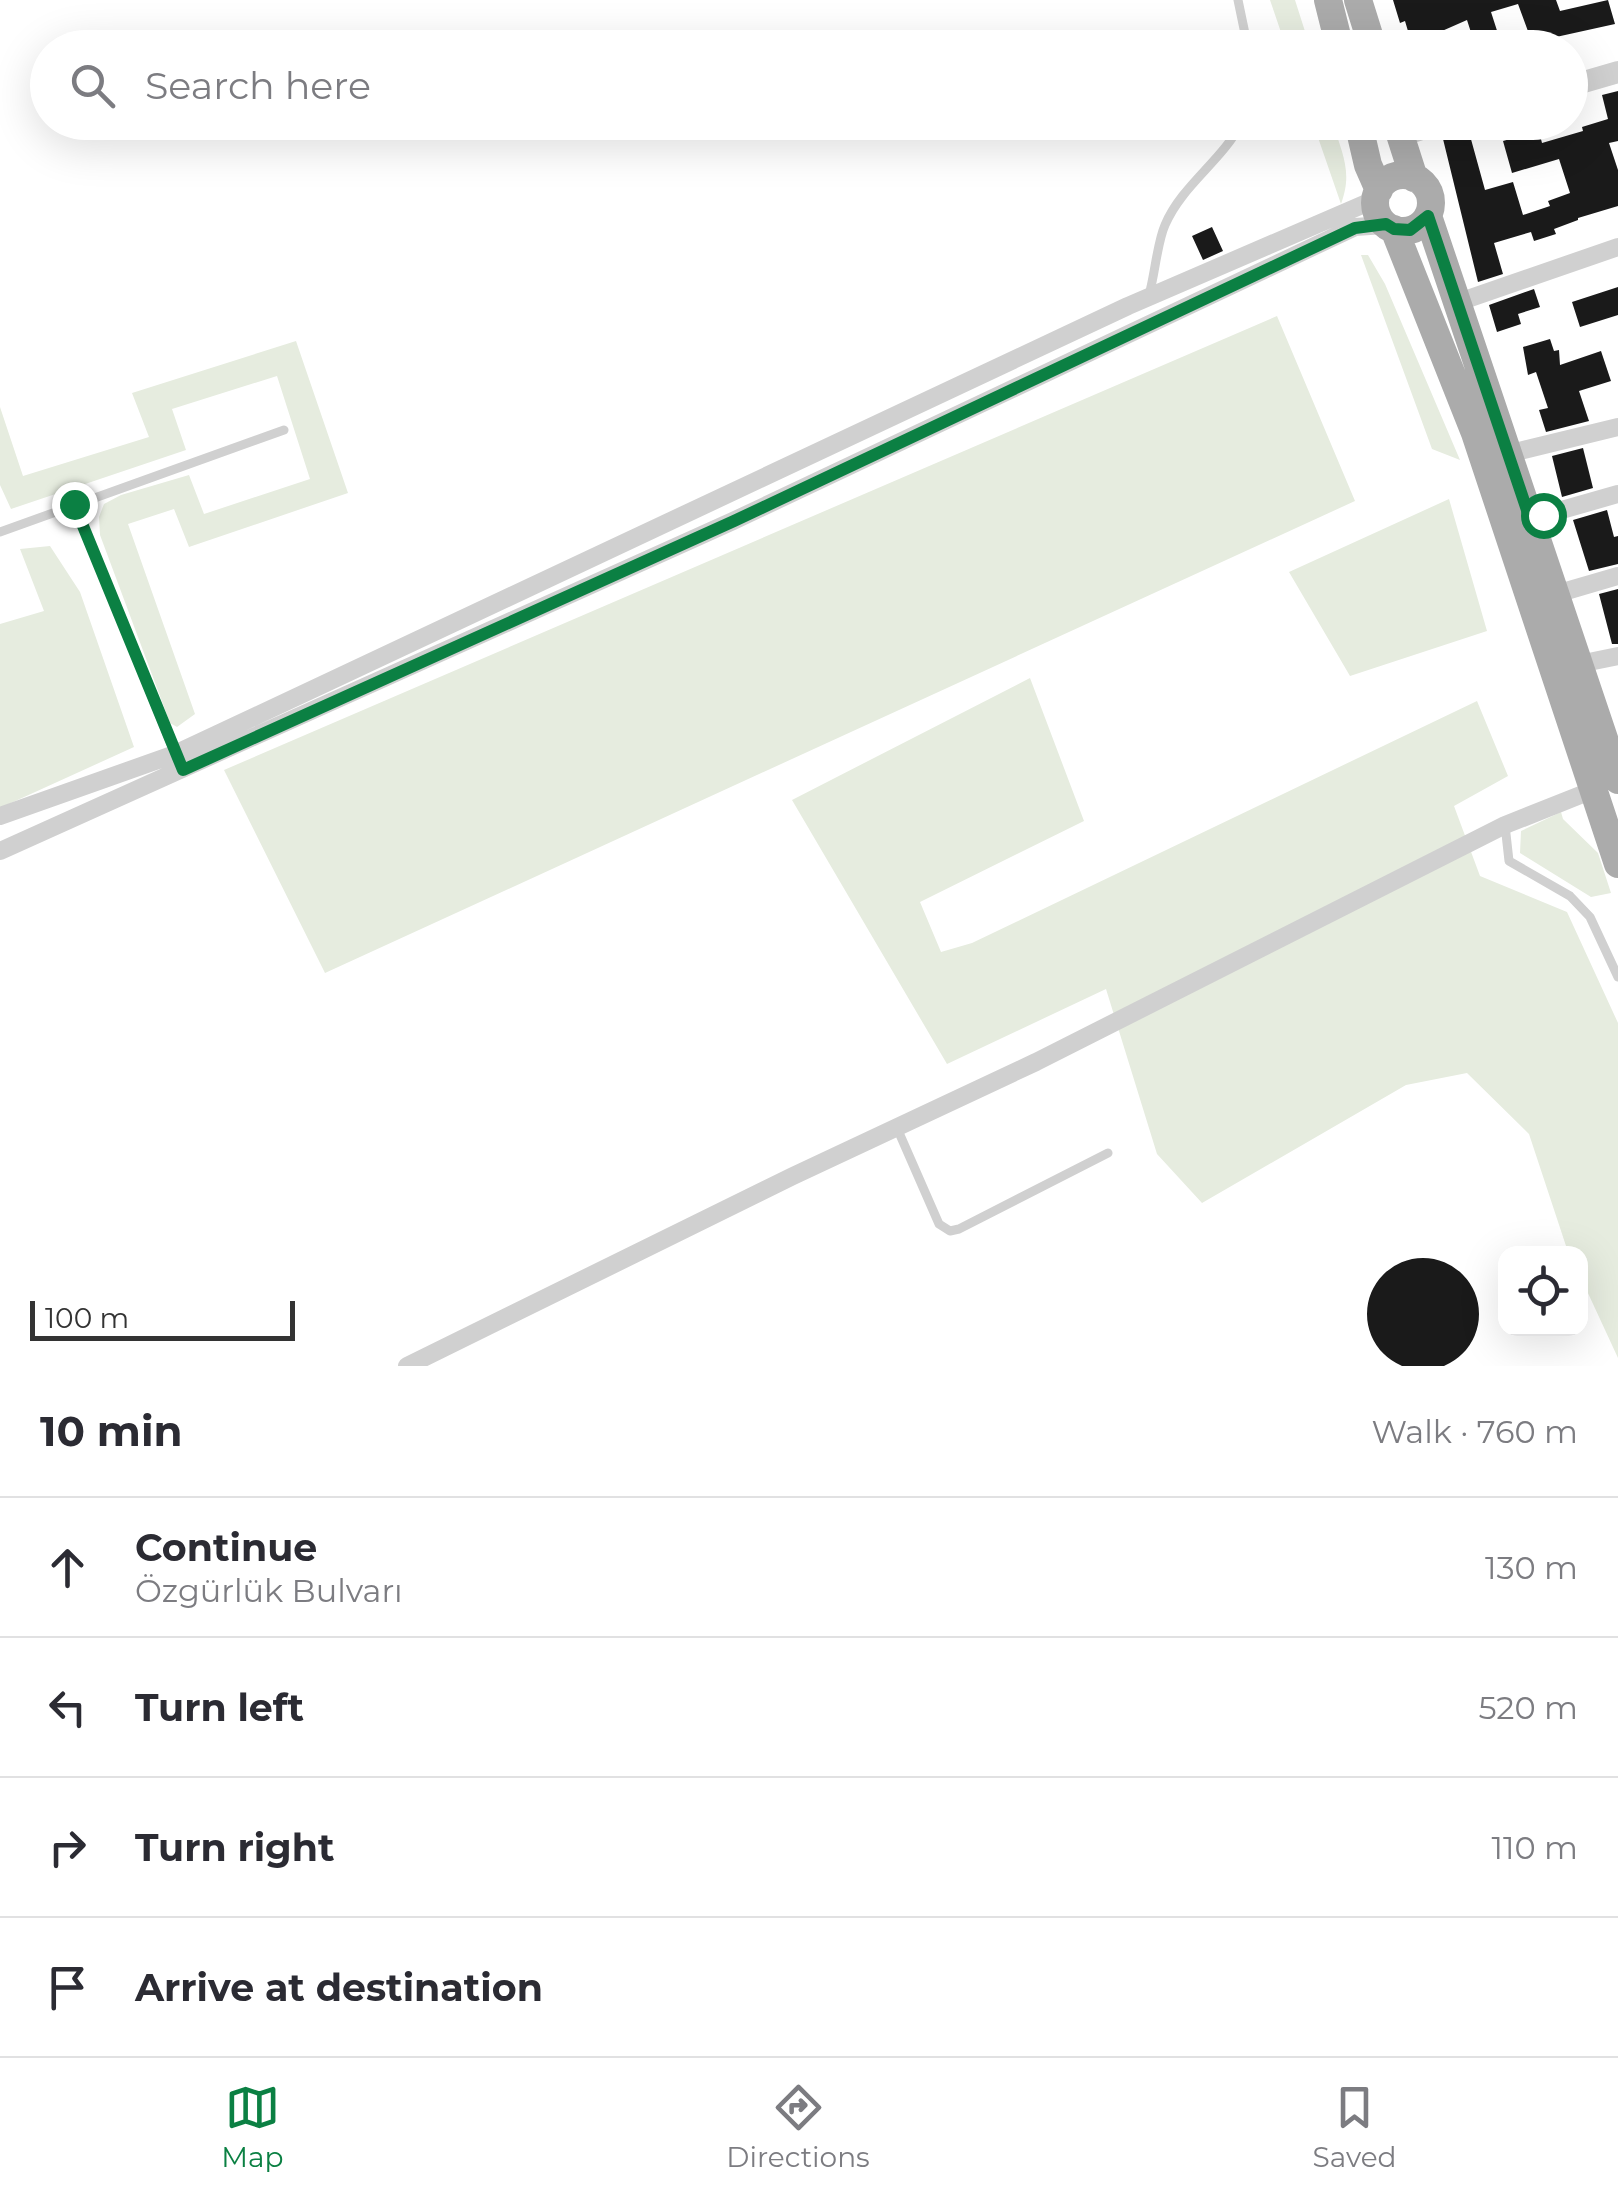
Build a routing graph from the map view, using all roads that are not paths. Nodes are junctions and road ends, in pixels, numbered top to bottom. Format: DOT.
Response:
graph roads {
  1 [pos="1238,0"];
  2 [pos="1328,0"];
  3 [pos="1360,0"];
  4 [pos="1244,30"];
  5 [pos="1336,30"];
  6 [pos="1368,30"];
  7 [pos="1618,72"];
  8 [pos="1588,81"];
  9 [pos="1229,140"];
  10 [pos="1363,140"];
  11 [pos="1402,140"];
  12 [pos="1414,178"];
  13 [pos="1384,211"];
  14 [pos="1428,216"];
  15 [pos="1618,247"];
  16 [pos="1148,297"];
  17 [pos="1456,303"];
  18 [pos="1618,428"];
  19 [pos="284,430"];
  20 [pos="1507,454"];
  21 [pos="1618,494"];
  22 [pos="74,504"];
  23 [pos="1530,519"];
  24 [pos="0,532"];
  25 [pos="1618,576"];
  26 [pos="1556,594"];
  27 [pos="1618,656"];
  28 [pos="1579,664"];
  29 [pos="1613,748"];
  30 [pos="179,762"];
  31 [pos="1606,785"];
  32 [pos="0,816"];
  33 [pos="1505,826"];
  34 [pos="0,851"];
  35 [pos="1618,864"];
  36 [pos="1618,977"];
  37 [pos="897,1128"];
  38 [pos="1108,1152"];
  39 [pos="408,1366"];
  1 -- 4 [label="lane"];
  2 -- 5 [label="main road"];
  3 -- 6 [label="main road"];
  7 -- 8 [label="street"];
  9 -- 16 [label="lane"];
  10 -- 13 [label="main road"];
  11 -- 12 [label="main road"];
  12 -- 13 [label="main road"];
  12 -- 14 [label="main road"];
  13 -- 14 [label="main road"];
  13 -- 16 [label="street"];
  13 -- 30 [label="street"];
  13 -- 31 [label="main road"];
  14 -- 17 [label="main road"];
  15 -- 17 [label="street"];
  16 -- 30 [label="street"];
  17 -- 20 [label="main road"];
  18 -- 20 [label="street"];
  19 -- 22 [label="lane"];
  20 -- 23 [label="main road"];
  21 -- 23 [label="street"];
  22 -- 24 [label="lane"];
  22 -- 30 [label="lane"];
  23 -- 26 [label="main road"];
  25 -- 26 [label="street"];
  26 -- 28 [label="main road"];
  27 -- 28 [label="street"];
  28 -- 29 [label="main road"];
  29 -- 31 [label="main road"];
  30 -- 32 [label="street"];
  30 -- 34 [label="street"];
  31 -- 33 [label="street"];
  31 -- 35 [label="main road"];
  33 -- 36 [label="lane"];
  33 -- 37 [label="street"];
  37 -- 38 [label="lane"];
  37 -- 39 [label="street"];
}
